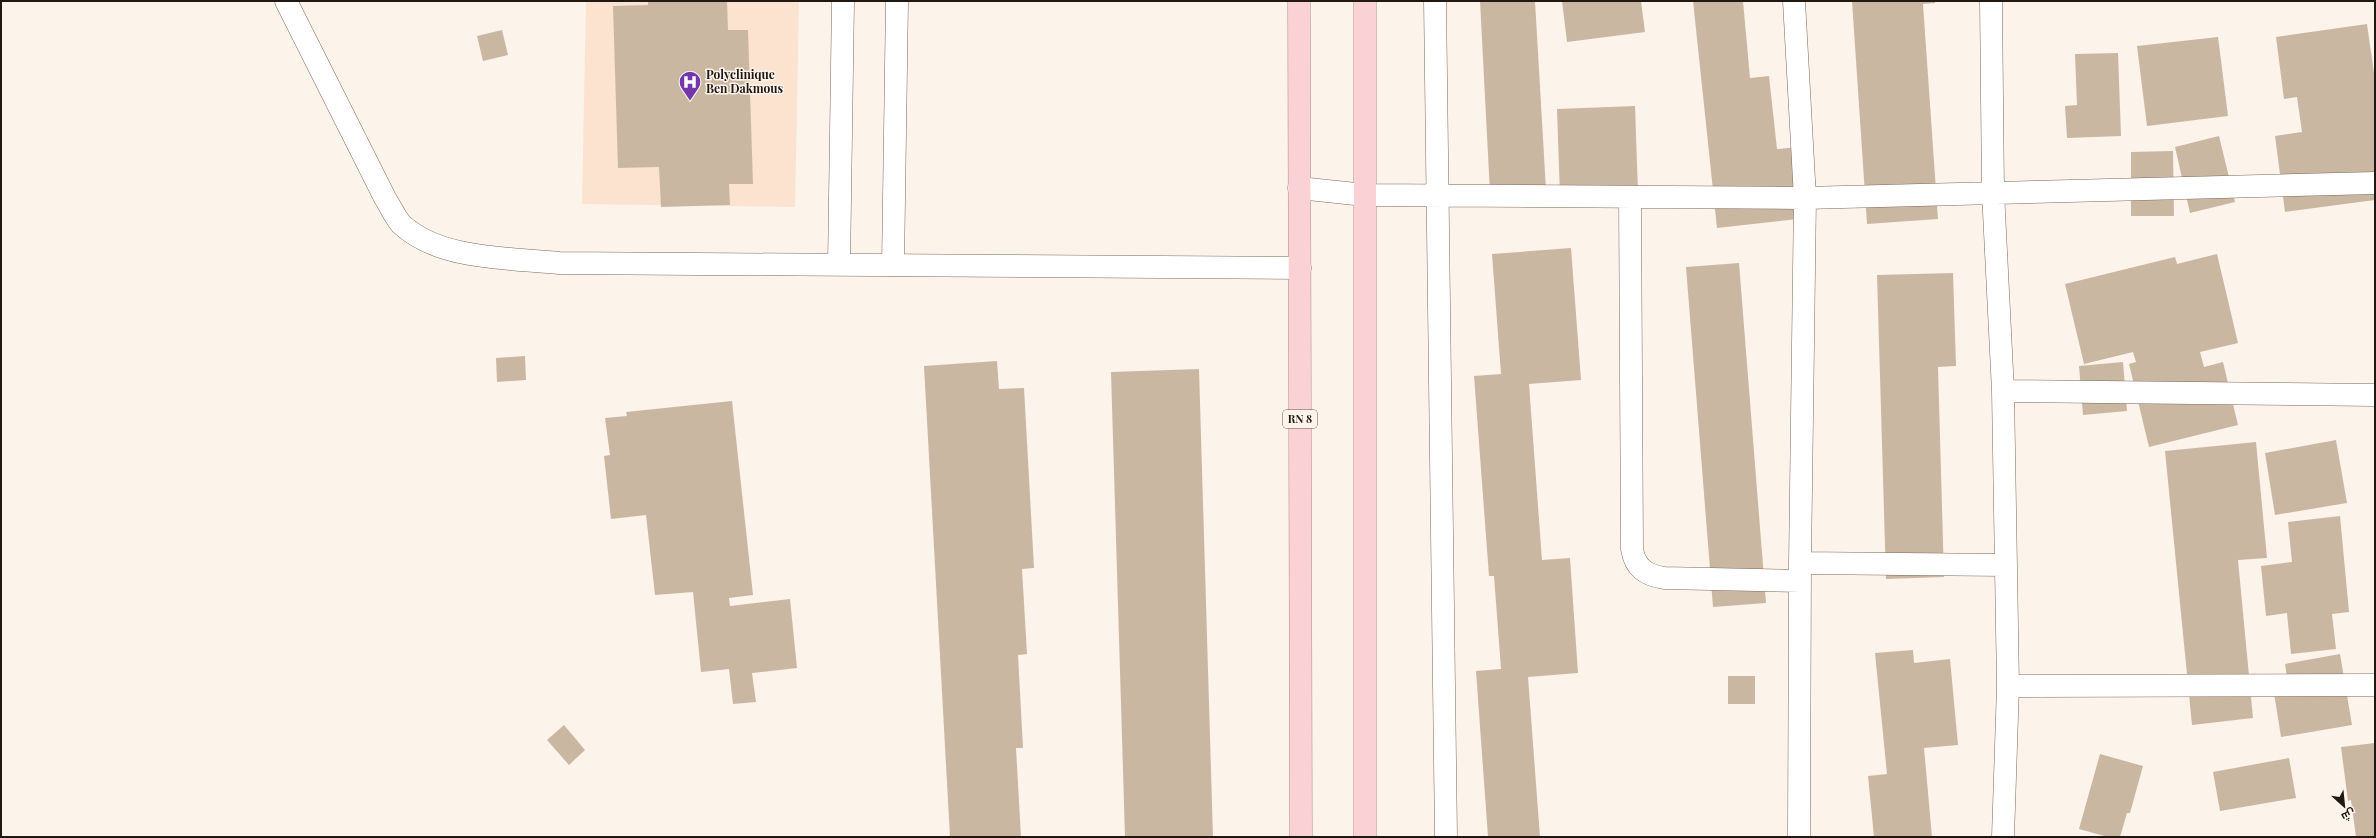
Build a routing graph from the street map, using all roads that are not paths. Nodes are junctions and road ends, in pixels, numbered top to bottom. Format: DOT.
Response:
graph roads {
  1 [pos="286,1"];
  2 [pos="843,1"];
  3 [pos="897,1"];
  4 [pos="1299,1"];
  5 [pos="1365,1"];
  6 [pos="1435,1"];
  7 [pos="1794,1"];
  8 [pos="1991,1"];
  9 [pos="2375,183"];
  10 [pos="1299,188"];
  11 [pos="1993,192"];
  12 [pos="1365,195"];
  13 [pos="1437,195"];
  14 [pos="1630,197"];
  15 [pos="1805,198"];
  16 [pos="839,265"];
  17 [pos="893,265"];
  18 [pos="1300,268"];
  19 [pos="2003,391"];
  20 [pos="2375,395"];
  21 [pos="2005,565"];
  22 [pos="1800,572"];
  23 [pos="2375,684"];
  24 [pos="2008,686"];
  25 [pos="1301,837"];
  26 [pos="1365,837"];
  27 [pos="1446,837"];
  28 [pos="1799,837"];
  29 [pos="2002,837"];
  1 -- 16 [label="street"];
  2 -- 16 [label="street"];
  3 -- 17 [label="street"];
  4 -- 10 [label="highway, RN 8"];
  5 -- 12 [label="highway"];
  6 -- 13 [label="street"];
  7 -- 15 [label="street"];
  8 -- 11 [label="street"];
  9 -- 11 [label="street"];
  10 -- 12 [label="street"];
  10 -- 18 [label="highway, RN 8"];
  11 -- 15 [label="street"];
  11 -- 19 [label="street"];
  12 -- 13 [label="street"];
  12 -- 26 [label="highway"];
  13 -- 14 [label="street"];
  13 -- 27 [label="street"];
  14 -- 15 [label="street"];
  14 -- 22 [label="street"];
  15 -- 22 [label="street"];
  16 -- 17 [label="street"];
  17 -- 18 [label="street"];
  18 -- 25 [label="highway, RN 8"];
  19 -- 20 [label="street"];
  19 -- 21 [label="street"];
  21 -- 22 [label="street"];
  21 -- 24 [label="street"];
  22 -- 28 [label="street"];
  23 -- 24 [label="street"];
  24 -- 29 [label="street"];
}
